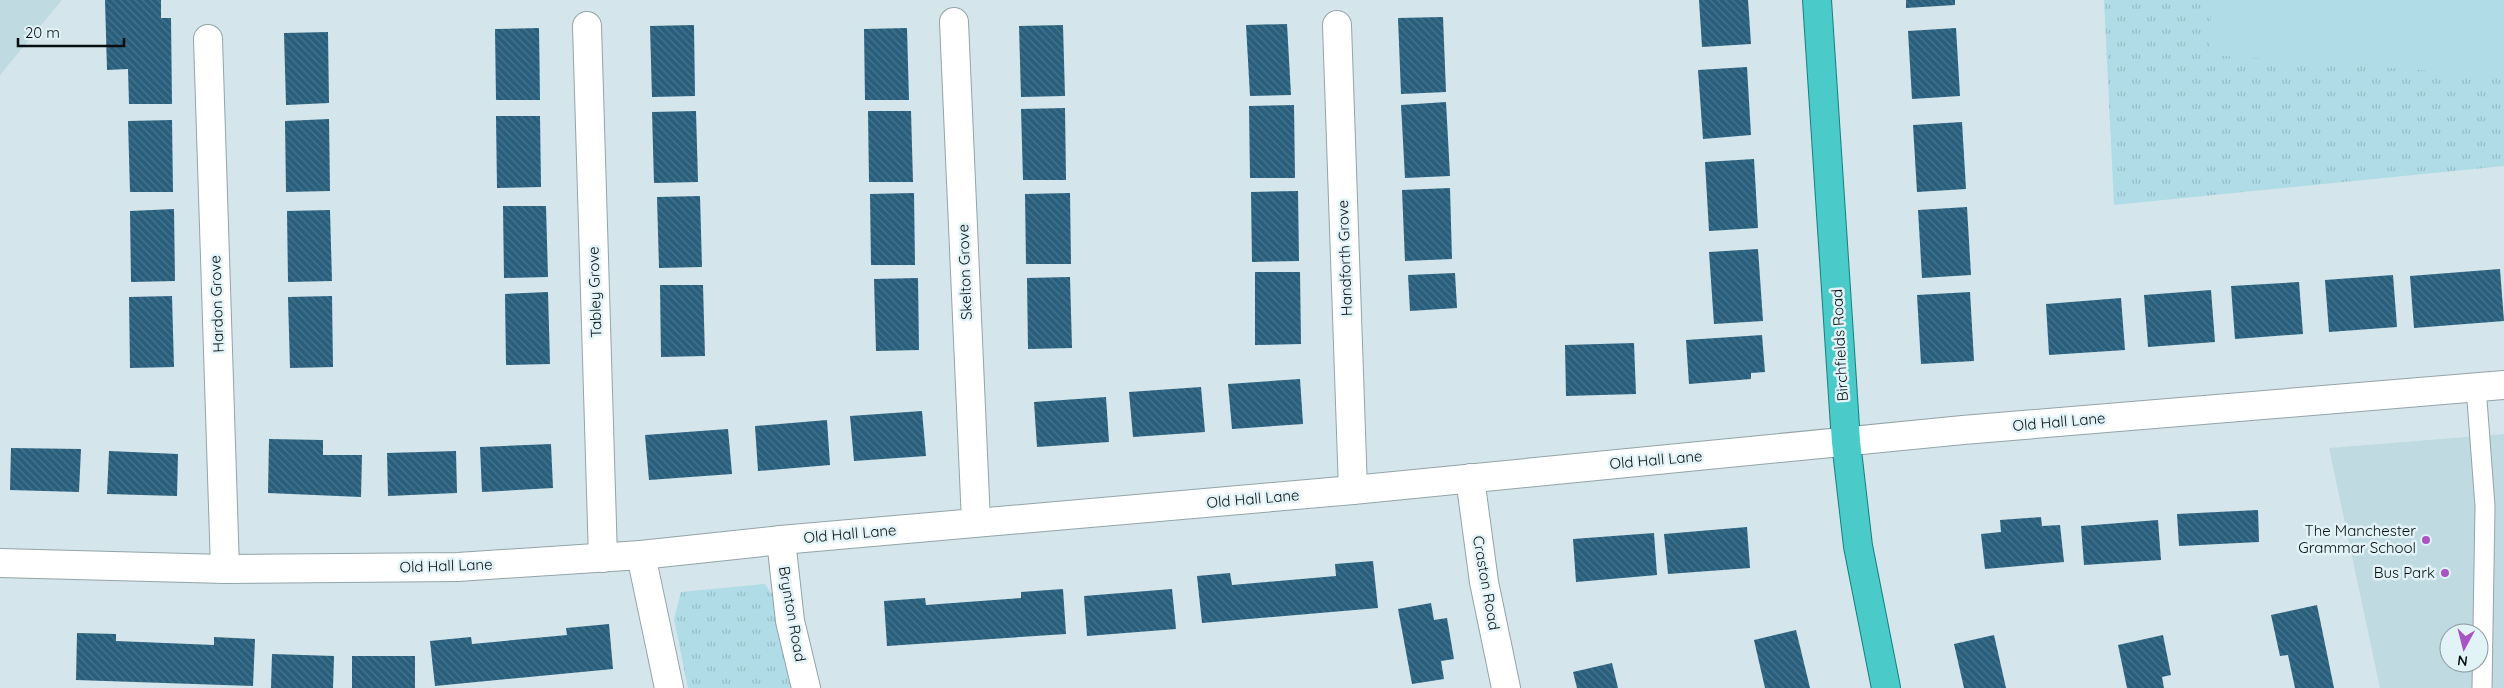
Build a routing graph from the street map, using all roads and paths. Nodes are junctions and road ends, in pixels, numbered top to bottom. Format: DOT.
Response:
graph roads {
  1 [pos="1817,0"];
  2 [pos="954,22"];
  3 [pos="1338,25"];
  4 [pos="587,26"];
  5 [pos="208,39"];
  6 [pos="2504,385"];
  7 [pos="2476,387"];
  8 [pos="1846,442"];
  9 [pos="1470,478"];
  10 [pos="1353,490"];
  11 [pos="976,522"];
  12 [pos="781,540"];
  13 [pos="642,555"];
  14 [pos="604,558"];
  15 [pos="0,563"];
  16 [pos="225,568"];
  17 [pos="670,688"];
  18 [pos="806,688"];
  19 [pos="1506,688"];
  20 [pos="1886,688"];
  21 [pos="2482,688"];
  1 -- 8 [label="highway, Birchfields Road"];
  2 -- 11 [label="street, Skelton Grove"];
  3 -- 10 [label="street, Handforth Grove"];
  4 -- 14 [label="street, Tabley Grove"];
  5 -- 16 [label="street, Hardon Grove"];
  6 -- 7 [label="street, Old Hall Lane"];
  7 -- 8 [label="street, Old Hall Lane"];
  7 -- 21 [label="lane"];
  8 -- 9 [label="street, Old Hall Lane"];
  8 -- 20 [label="highway, Birchfields Road"];
  9 -- 10 [label="street, Old Hall Lane"];
  9 -- 19 [label="street, Craston Road"];
  10 -- 11 [label="street, Old Hall Lane"];
  11 -- 12 [label="street, Old Hall Lane"];
  12 -- 13 [label="street, Old Hall Lane"];
  12 -- 18 [label="street, Brynton Road"];
  13 -- 14 [label="street, Old Hall Lane"];
  13 -- 17 [label="street"];
  14 -- 16 [label="street, Old Hall Lane"];
  15 -- 16 [label="street, Old Hall Lane"];
}
